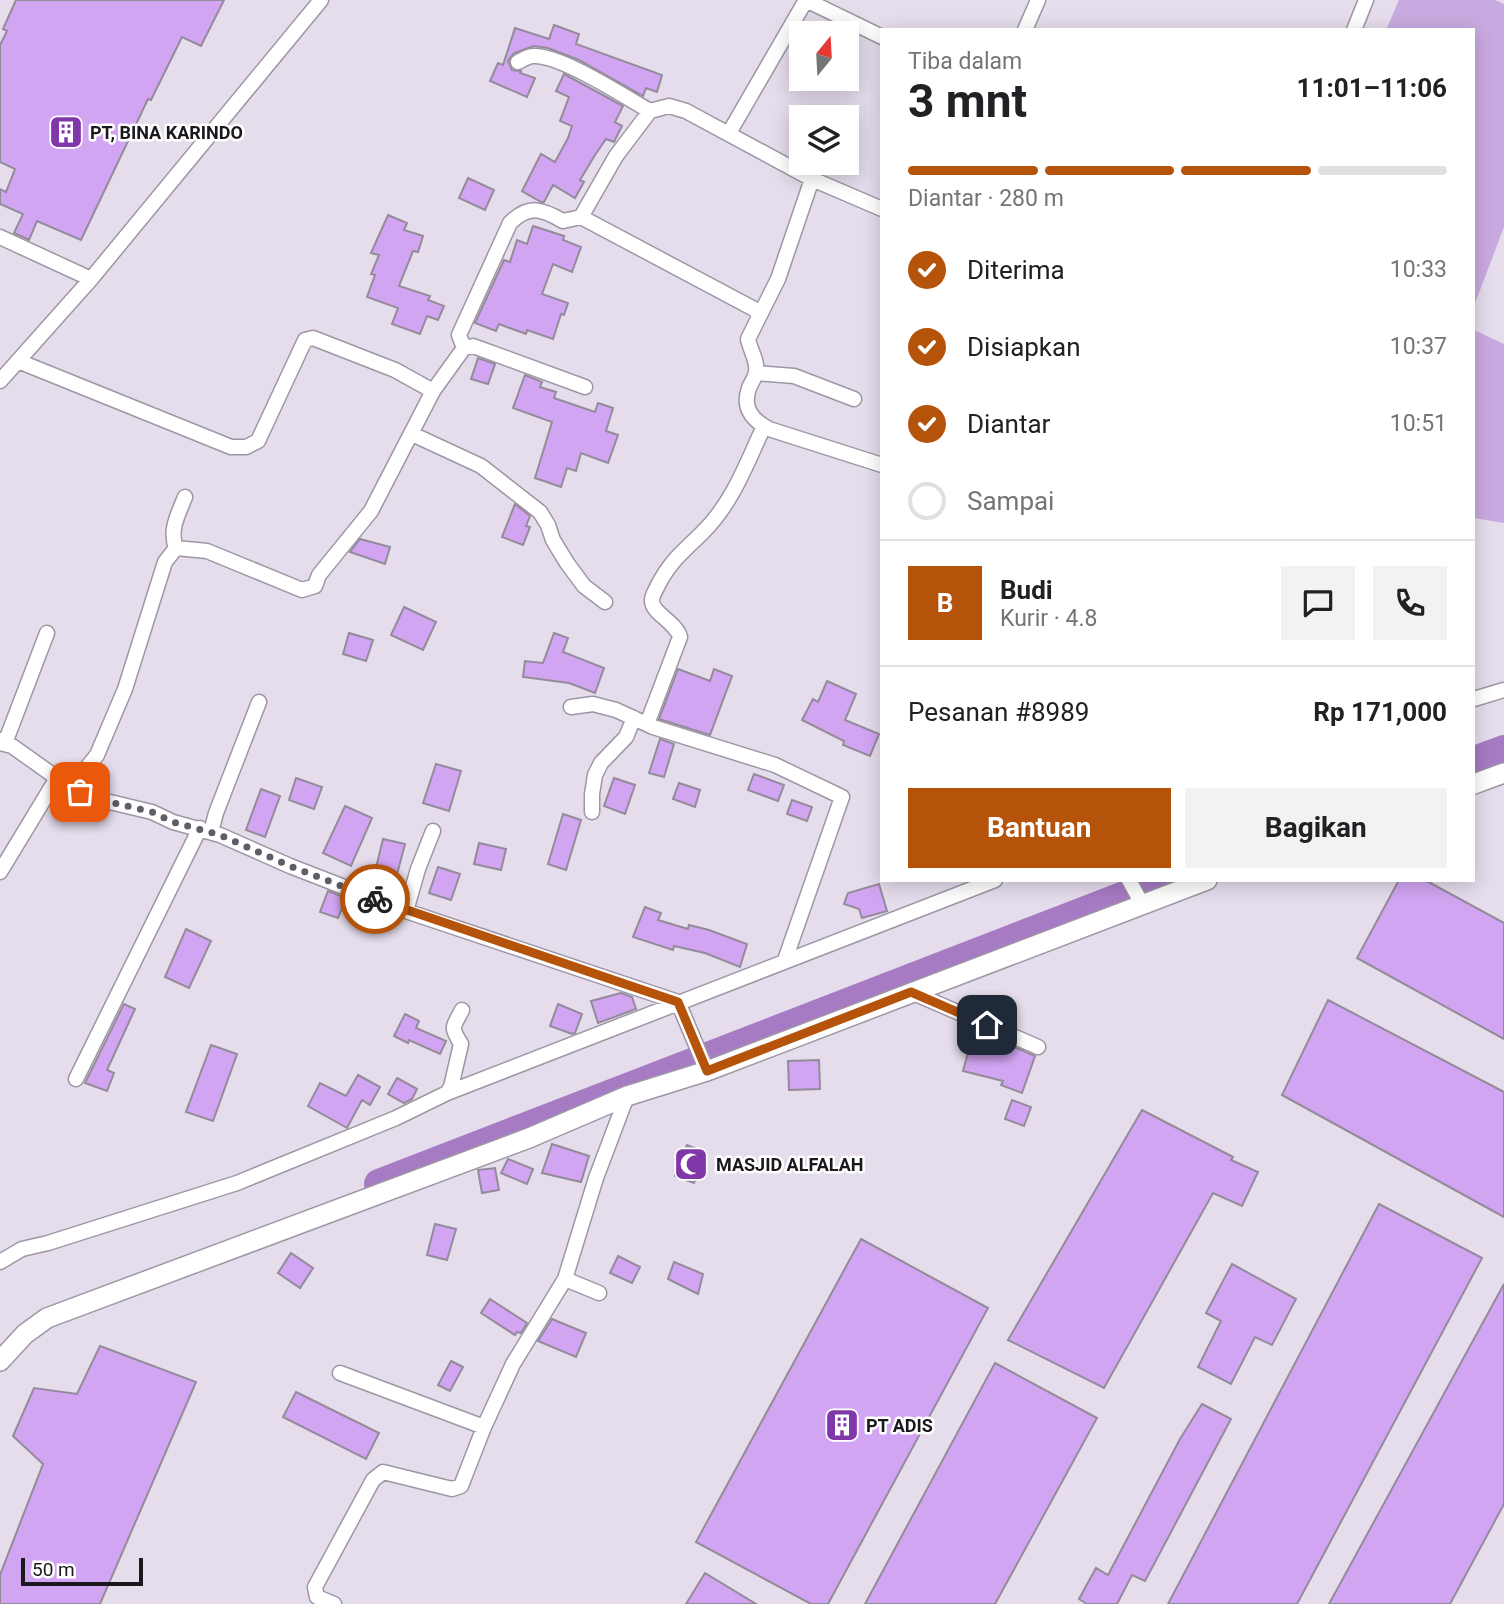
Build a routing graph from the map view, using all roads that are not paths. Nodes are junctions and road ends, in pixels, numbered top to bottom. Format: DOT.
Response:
graph roads {
  1 [pos="321,0"];
  2 [pos="806,0"];
  3 [pos="1038,0"];
  4 [pos="1366,0"];
  5 [pos="1026,28"];
  6 [pos="1355,28"];
  7 [pos="880,36"];
  8 [pos="517,62"];
  9 [pos="650,111"];
  10 [pos="729,133"];
  11 [pos="812,178"];
  12 [pos="880,208"];
  13 [pos="580,217"];
  14 [pos="0,237"];
  15 [pos="91,279"];
  16 [pos="759,317"];
  17 [pos="464,348"];
  18 [pos="18,361"];
  19 [pos="756,373"];
  20 [pos="0,381"];
  21 [pos="585,387"];
  22 [pos="433,390"];
  23 [pos="854,399"];
  24 [pos="764,426"];
  25 [pos="412,435"];
  26 [pos="880,464"];
  27 [pos="185,498"];
  28 [pos="176,548"];
  29 [pos="606,602"];
  30 [pos="47,633"];
  31 [pos="1504,690"];
  32 [pos="1475,699"];
  33 [pos="259,702"];
  34 [pos="571,707"];
  35 [pos="640,721"];
  36 [pos="2,742"];
  37 [pos="1504,772"];
  38 [pos="57,778"];
  39 [pos="75,782"];
  40 [pos="1475,783"];
  41 [pos="592,812"];
  42 [pos="206,830"];
  43 [pos="433,831"];
  44 [pos="0,872"];
  45 [pos="990,882"];
  46 [pos="1130,882"];
  47 [pos="1201,882"];
  48 [pos="1141,901"];
  49 [pos="406,911"];
  50 [pos="785,960"];
  51 [pos="911,992"];
  52 [pos="678,1002"];
  53 [pos="462,1010"];
  54 [pos="1038,1047"];
  55 [pos="705,1066"];
  56 [pos="76,1079"];
  57 [pos="446,1093"];
  58 [pos="627,1097"];
  59 [pos="0,1262"];
  60 [pos="565,1279"];
  61 [pos="599,1293"];
  62 [pos="0,1361"];
  63 [pos="340,1373"];
  64 [pos="484,1427"];
  65 [pos="334,1604"];
  1 -- 15 [label="street"];
  2 -- 7 [label="street"];
  2 -- 10 [label="street"];
  3 -- 5 [label="street"];
  4 -- 6 [label="street"];
  8 -- 9 [label="street"];
  9 -- 10 [label="street"];
  9 -- 13 [label="street"];
  10 -- 11 [label="street"];
  11 -- 12 [label="street"];
  11 -- 16 [label="street"];
  13 -- 16 [label="street"];
  13 -- 17 [label="street"];
  14 -- 15 [label="street"];
  15 -- 18 [label="street"];
  16 -- 19 [label="street"];
  17 -- 21 [label="street"];
  17 -- 22 [label="street"];
  18 -- 20 [label="street"];
  18 -- 22 [label="street"];
  19 -- 23 [label="street"];
  19 -- 24 [label="street"];
  22 -- 25 [label="street"];
  24 -- 26 [label="street"];
  24 -- 35 [label="street"];
  25 -- 28 [label="street"];
  25 -- 29 [label="street"];
  27 -- 28 [label="street"];
  28 -- 39 [label="street"];
  30 -- 36 [label="street"];
  31 -- 32 [label="street"];
  33 -- 42 [label="street"];
  34 -- 35 [label="street"];
  35 -- 41 [label="street"];
  35 -- 50 [label="street"];
  36 -- 38 [label="street"];
  37 -- 40 [label="street"];
  38 -- 39 [label="street"];
  38 -- 44 [label="street"];
  39 -- 42 [label="street"];
  42 -- 49 [label="street"];
  42 -- 56 [label="street"];
  43 -- 49 [label="street"];
  45 -- 50 [label="street"];
  46 -- 48 [label="street"];
  47 -- 48 [label="street"];
  48 -- 51 [label="street"];
  49 -- 52 [label="street"];
  50 -- 52 [label="street"];
  51 -- 54 [label="street"];
  51 -- 55 [label="street"];
  52 -- 55 [label="street"];
  52 -- 57 [label="street"];
  53 -- 57 [label="street"];
  55 -- 58 [label="street"];
  57 -- 59 [label="street"];
  58 -- 60 [label="street"];
  58 -- 62 [label="street"];
  60 -- 61 [label="street"];
  60 -- 64 [label="street"];
  63 -- 64 [label="street"];
  64 -- 65 [label="street"];
}
